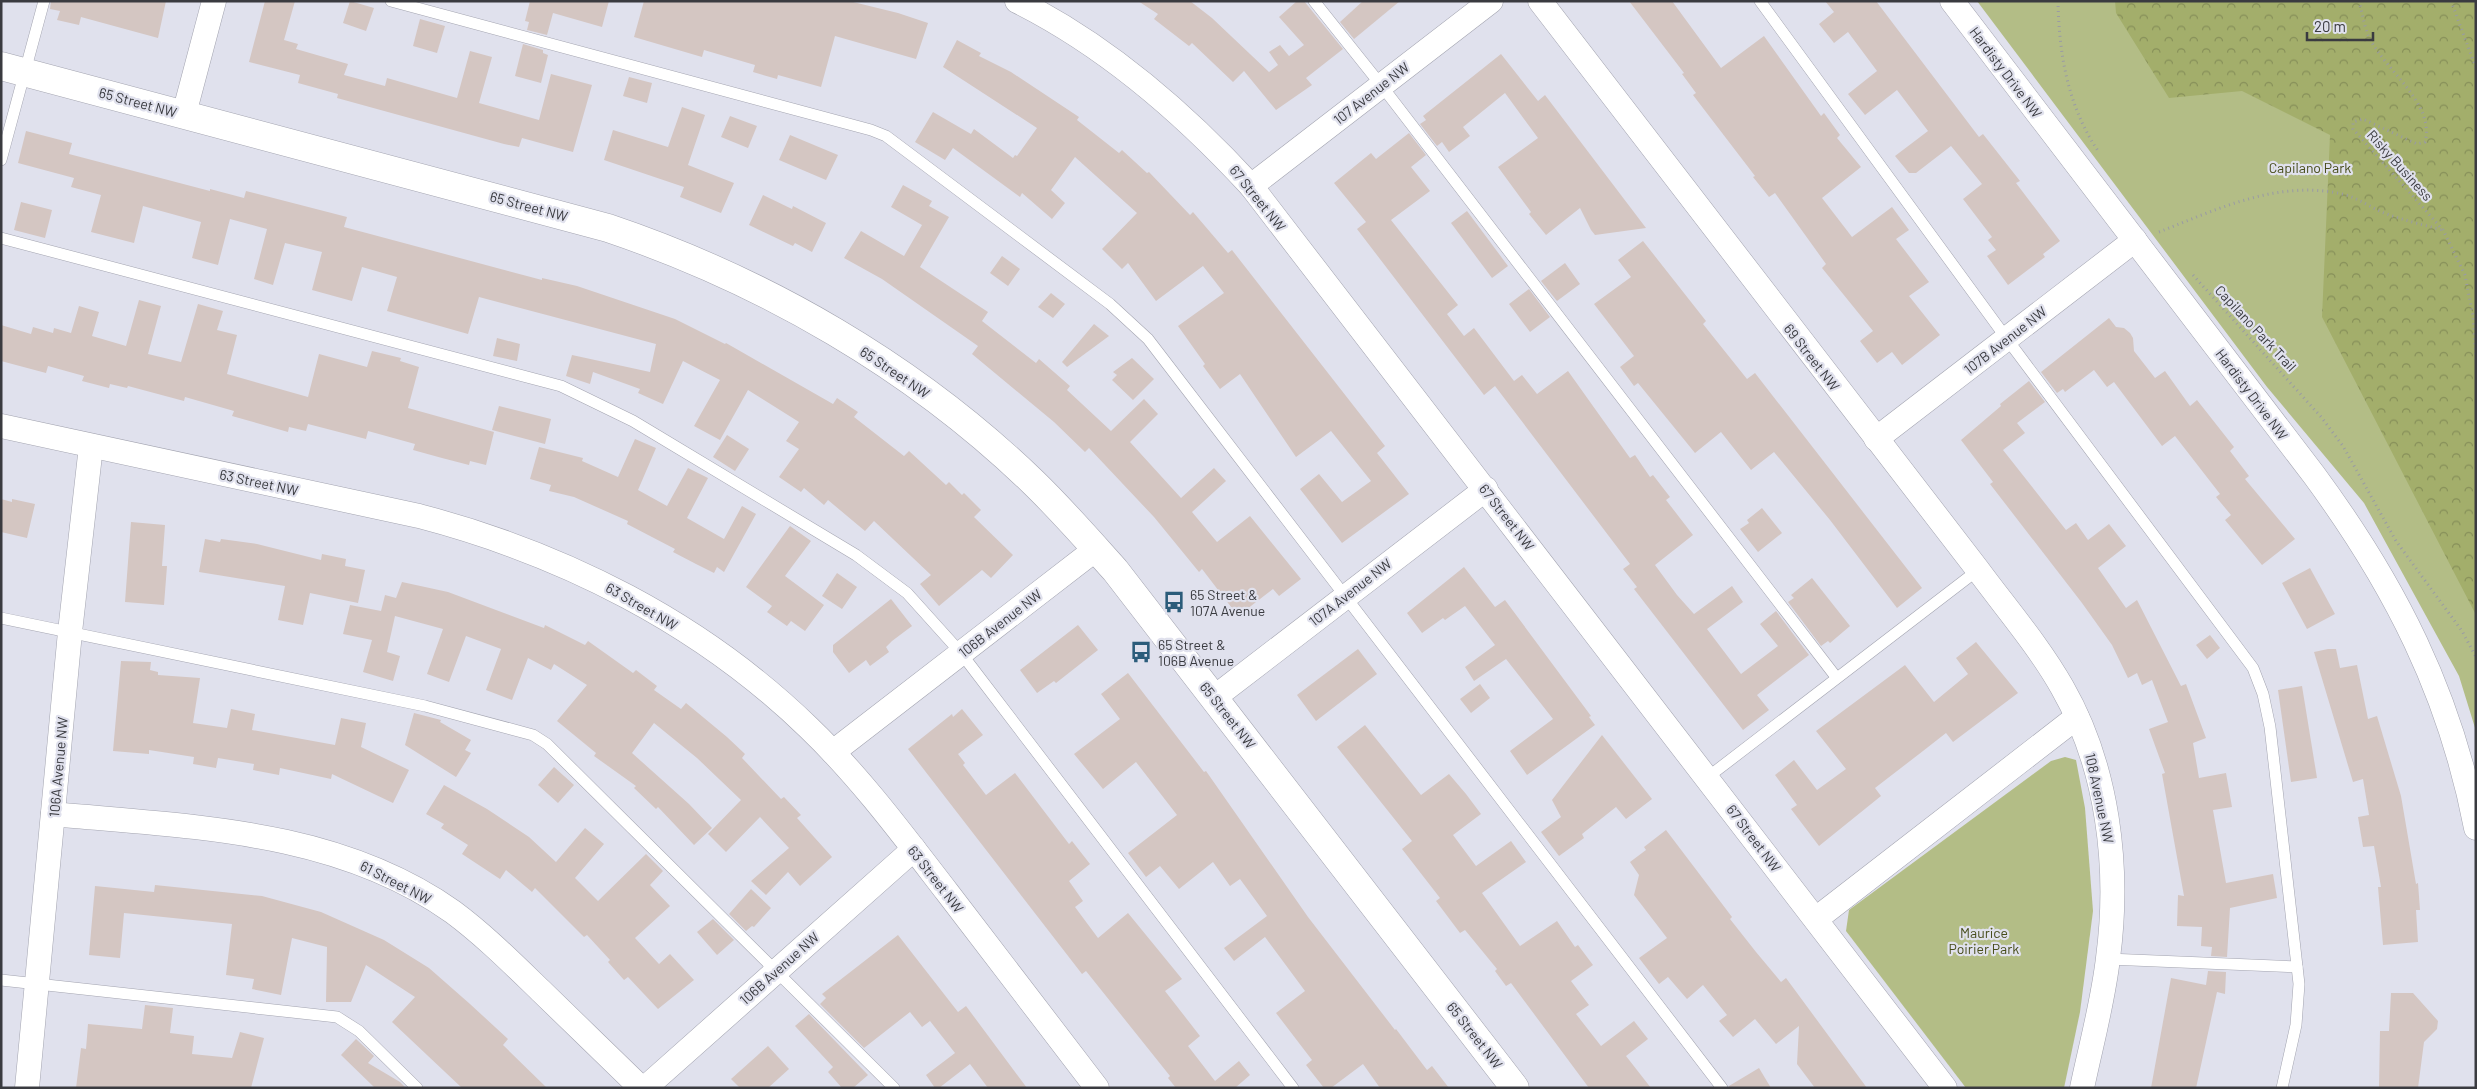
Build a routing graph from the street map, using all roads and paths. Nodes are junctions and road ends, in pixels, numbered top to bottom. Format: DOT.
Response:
graph roads {
  1 [pos="44,1"];
  2 [pos="214,1"];
  3 [pos="391,1"];
  4 [pos="1017,1"];
  5 [pos="1314,1"];
  6 [pos="1491,1"];
  7 [pos="1540,1"];
  8 [pos="1760,1"];
  9 [pos="1952,1"];
  10 [pos="2058,1"];
  11 [pos="2359,1"];
  12 [pos="2451,1"];
  13 [pos="2476,68"];
  14 [pos="13,69"];
  15 [pos="1381,85"];
  16 [pos="184,114"];
  17 [pos="2101,156"];
  18 [pos="1,160"];
  19 [pos="1251,186"];
  20 [pos="2153,224"];
  21 [pos="2443,230"];
  22 [pos="2159,232"];
  23 [pos="1,238"];
  24 [pos="2164,239"];
  25 [pos="2135,240"];
  26 [pos="2192,274"];
  27 [pos="2007,339"];
  28 [pos="2476,360"];
  29 [pos="1,426"];
  30 [pos="1876,439"];
  31 [pos="91,446"];
  32 [pos="1486,489"];
  33 [pos="1096,549"];
  34 [pos="1978,570"];
  35 [pos="1345,596"];
  36 [pos="1,618"];
  37 [pos="70,632"];
  38 [pos="961,654"];
  39 [pos="2476,657"];
  40 [pos="1836,677"];
  41 [pos="1215,697"];
  42 [pos="2077,717"];
  43 [pos="833,752"];
  44 [pos="1708,777"];
  45 [pos="53,814"];
  46 [pos="2476,828"];
  47 [pos="914,849"];
  48 [pos="1816,918"];
  49 [pos="2108,959"];
  50 [pos="2297,967"];
  51 [pos="775,971"];
  52 [pos="1,980"];
  53 [pos="37,984"];
  54 [pos="27,1088"];
  55 [pos="417,1088"];
  56 [pos="641,1088"];
  57 [pos="645,1088"];
  58 [pos="894,1088"];
  59 [pos="1097,1088"];
  60 [pos="1293,1088"];
  61 [pos="1515,1088"];
  62 [pos="1722,1088"];
  63 [pos="1945,1088"];
  64 [pos="2082,1088"];
  65 [pos="2282,1088"];
  1 -- 14 [label="lane"];
  2 -- 16 [label="street"];
  3 -- 35 [label="lane"];
  4 -- 19 [label="street, 67 Street NW"];
  5 -- 15 [label="lane"];
  6 -- 15 [label="street, 107 Avenue NW"];
  7 -- 30 [label="street, 69 Street NW"];
  8 -- 27 [label="lane"];
  9 -- 25 [label="street, Hardisty Drive NW"];
  10 -- 17 [label="path"];
  11 -- 21 [label="path, Risky Business"];
  12 -- 13 [label="path"];
  14 -- 16 [label="street, 65 Street NW"];
  14 -- 18 [label="lane"];
  15 -- 19 [label="street, 107 Avenue NW"];
  15 -- 40 [label="lane"];
  16 -- 33 [label="street, 65 Street NW"];
  19 -- 32 [label="street, 67 Street NW"];
  20 -- 22 [label="path"];
  21 -- 22 [label="path"];
  21 -- 28 [label="path, Risky Business"];
  22 -- 24 [label="path"];
  23 -- 38 [label="lane"];
  25 -- 27 [label="street, 107B Avenue NW"];
  25 -- 46 [label="street, Hardisty Drive NW"];
  26 -- 39 [label="path, Capilano Park Trail"];
  27 -- 30 [label="street, 107B Avenue NW"];
  27 -- 50 [label="lane"];
  29 -- 31 [label="street, 63 Street NW"];
  30 -- 34 [label="street, 69 Street NW"];
  31 -- 37 [label="street, 106A Avenue NW"];
  31 -- 43 [label="street, 63 Street NW"];
  32 -- 35 [label="street, 107A Avenue NW"];
  32 -- 44 [label="street, 67 Street NW"];
  33 -- 38 [label="street, 106B Avenue NW"];
  33 -- 41 [label="street, 65 Street NW"];
  34 -- 40 [label="lane"];
  34 -- 42 [label="street, 69 Street NW"];
  35 -- 41 [label="street, 107A Avenue NW"];
  35 -- 62 [label="lane"];
  36 -- 37 [label="lane"];
  37 -- 45 [label="street, 106A Avenue NW"];
  37 -- 51 [label="lane"];
  38 -- 43 [label="street, 106B Avenue NW"];
  38 -- 60 [label="lane"];
  40 -- 44 [label="lane"];
  41 -- 61 [label="street, 65 Street NW"];
  42 -- 48 [label="street"];
  42 -- 49 [label="street, 108 Avenue NW"];
  43 -- 47 [label="street, 63 Street NW"];
  44 -- 48 [label="street, 67 Street NW"];
  45 -- 53 [label="street, 106A Avenue NW"];
  45 -- 56 [label="street, 61 Street NW"];
  47 -- 51 [label="street, 106B Avenue NW"];
  47 -- 59 [label="street, 63 Street NW"];
  48 -- 63 [label="street, 67 Street NW"];
  49 -- 50 [label="lane"];
  49 -- 64 [label="street, 108 Avenue NW"];
  50 -- 65 [label="lane"];
  51 -- 57 [label="street, 106B Avenue NW"];
  51 -- 58 [label="lane"];
  52 -- 53 [label="lane"];
  53 -- 54 [label="street, 106A Avenue NW"];
  53 -- 55 [label="lane"];
}
